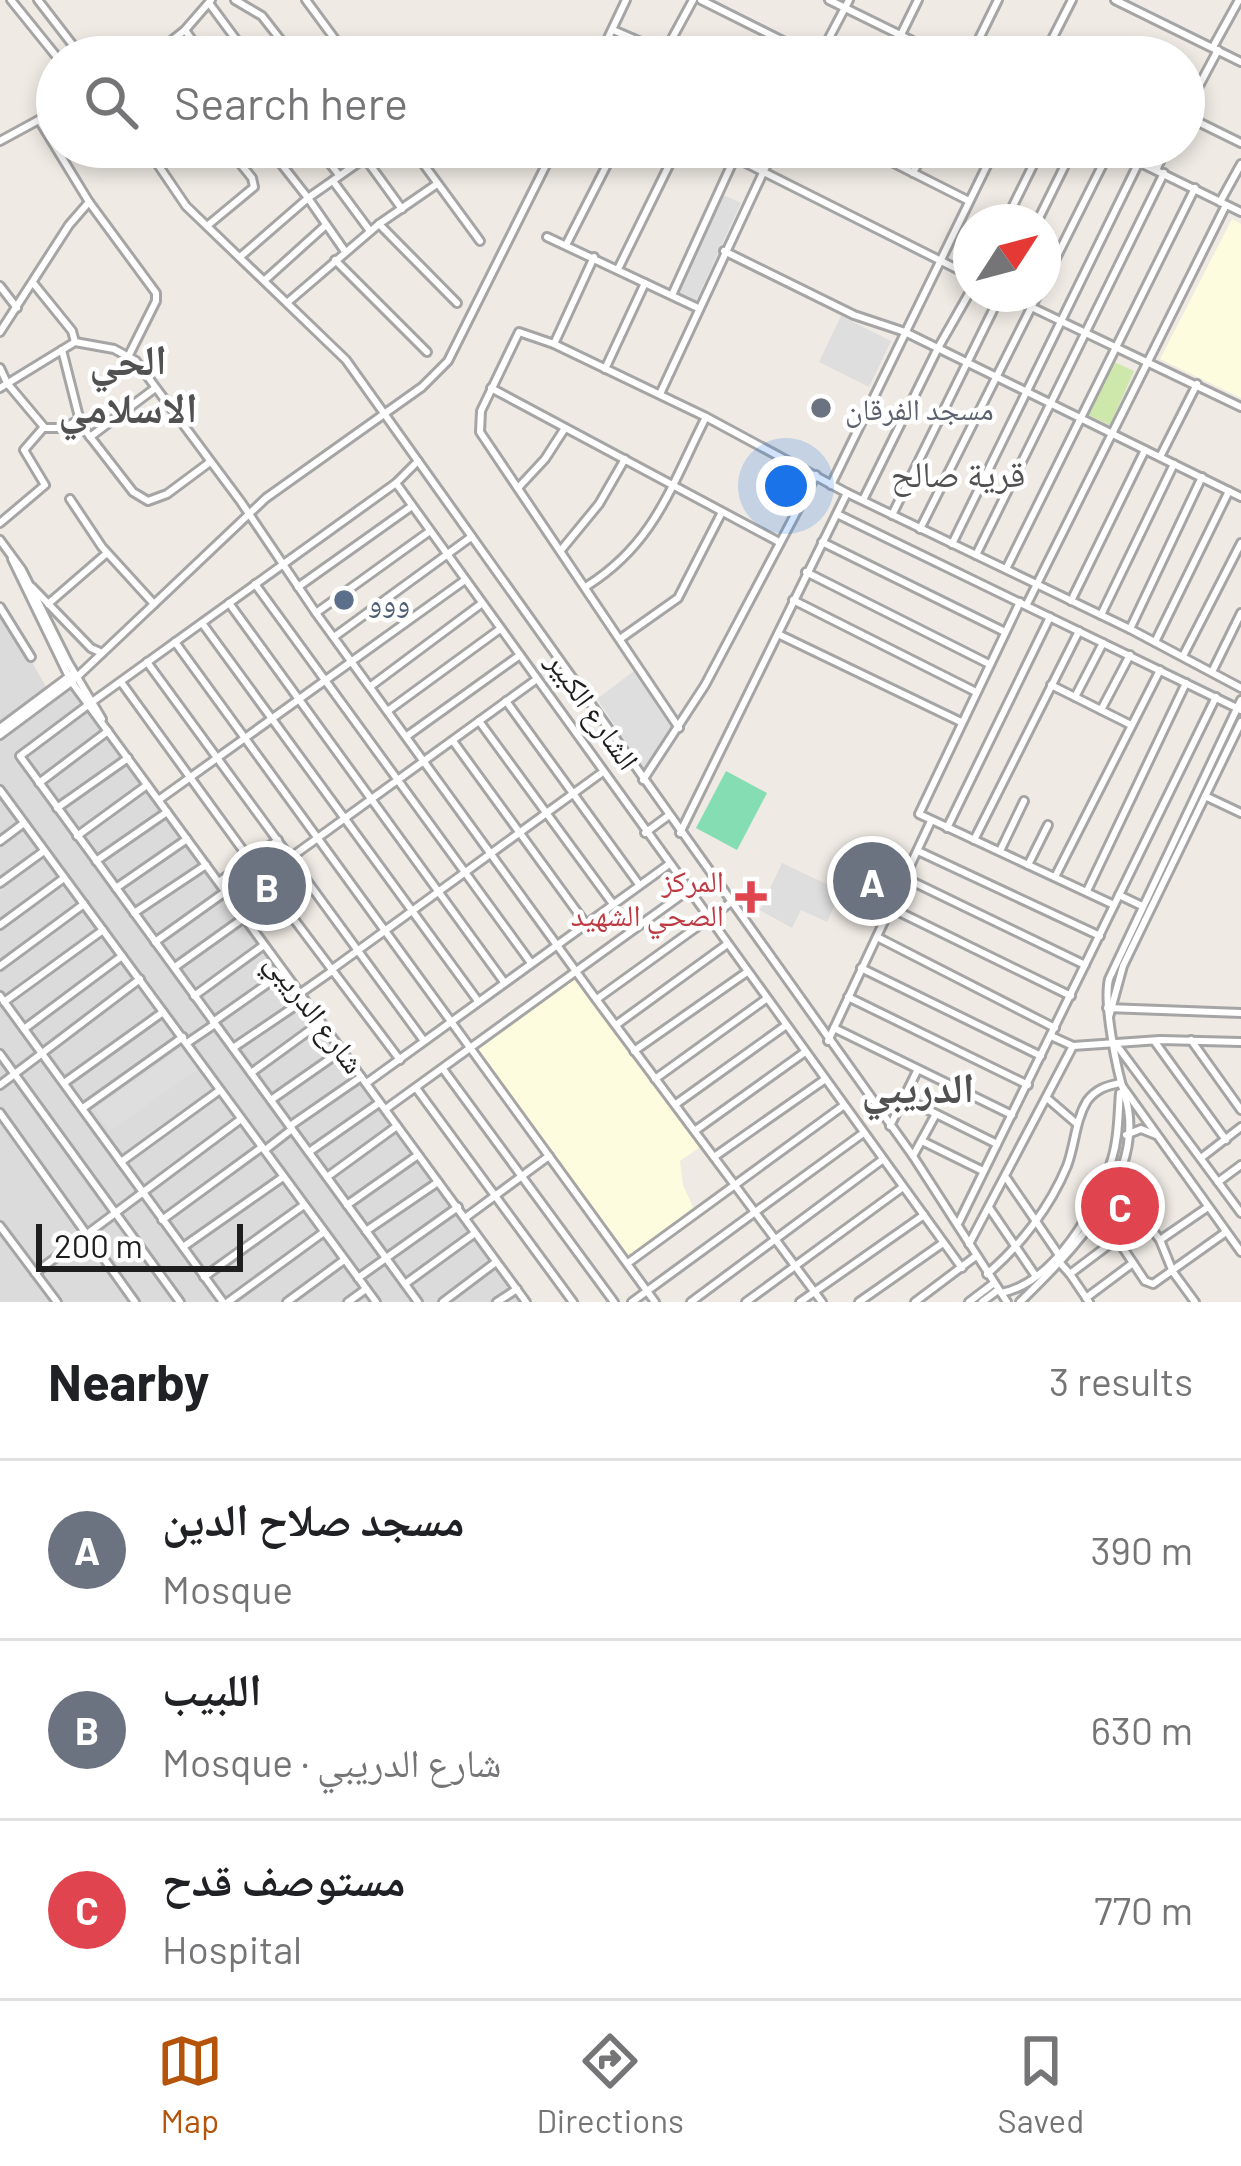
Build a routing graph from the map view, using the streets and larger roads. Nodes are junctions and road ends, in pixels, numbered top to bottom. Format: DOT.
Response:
graph roads {
  1 [pos="11,0"];
  2 [pos="38,0"];
  3 [pos="235,0"];
  4 [pos="306,0"];
  5 [pos="626,0"];
  6 [pos="697,0"];
  7 [pos="829,0"];
  8 [pos="917,0"];
  9 [pos="998,0"];
  10 [pos="1072,0"];
  11 [pos="1115,0"];
  12 [pos="1148,0"];
  13 [pos="1239,0"];
  14 [pos="210,1"];
  15 [pos="847,4"];
  16 [pos="1141,12"];
  17 [pos="185,30"];
  18 [pos="613,30"];
  19 [pos="41,36"];
  20 [pos="66,36"];
  21 [pos="178,36"];
  22 [pos="189,36"];
  23 [pos="234,36"];
  24 [pos="278,36"];
  25 [pos="333,36"];
  26 [pos="610,36"];
  27 [pos="626,36"];
  28 [pos="675,36"];
  29 [pos="773,36"];
  30 [pos="829,36"];
  31 [pos="900,36"];
  32 [pos="980,36"];
  33 [pos="1053,36"];
  34 [pos="1190,36"];
  35 [pos="1205,44"];
  36 [pos="1216,49"];
  37 [pos="1241,62"];
  38 [pos="1205,72"];
  39 [pos="36,122"];
  40 [pos="1205,125"];
  41 [pos="0,141"];
  42 [pos="1241,143"];
  43 [pos="1241,164"];
  44 [pos="68,168"];
  45 [pos="158,168"];
  46 [pos="244,168"];
  47 [pos="284,168"];
  48 [pos="330,168"];
  49 [pos="350,168"];
  50 [pos="372,168"];
  51 [pos="426,168"];
  52 [pos="544,168"];
  53 [pos="605,168"];
  54 [pos="668,168"];
  55 [pos="730,168"];
  56 [pos="759,168"];
  57 [pos="905,168"];
  58 [pos="915,168"];
  59 [pos="986,168"];
  60 [pos="1032,168"];
  61 [pos="1064,168"];
  62 [pos="1100,168"];
  63 [pos="1136,168"];
  64 [pos="1153,168"];
  65 [pos="1161,168"];
  66 [pos="763,170"];
  67 [pos="1160,171"];
  68 [pos="913,172"];
  69 [pos="336,177"];
  70 [pos="437,184"];
  71 [pos="1195,188"];
  72 [pos="308,198"];
  73 [pos="969,201"];
  74 [pos="89,202"];
  75 [pos="1014,204"];
  76 [pos="1046,204"];
  77 [pos="1223,204"];
  78 [pos="402,209"];
  79 [pos="1241,212"];
  80 [pos="379,224"];
  81 [pos="326,225"];
  82 [pos="207,226"];
  83 [pos="370,231"];
  84 [pos="547,237"];
  85 [pos="480,241"];
  86 [pos="566,245"];
  87 [pos="1061,247"];
  88 [pos="344,251"];
  89 [pos="724,251"];
  90 [pos="240,257"];
  91 [pos="593,257"];
  92 [pos="335,260"];
  93 [pos="939,260"];
  94 [pos="953,267"];
  95 [pos="618,269"];
  96 [pos="265,280"];
  97 [pos="645,283"];
  98 [pos="34,284"];
  99 [pos="0,286"];
  100 [pos="672,295"];
  101 [pos="288,302"];
  102 [pos="457,303"];
  103 [pos="17,308"];
  104 [pos="698,308"];
  105 [pos="958,312"];
  106 [pos="993,312"];
  107 [pos="1029,312"];
  108 [pos="1043,312"];
  109 [pos="1061,320"];
  110 [pos="3,322"];
  111 [pos="1087,331"];
  112 [pos="0,332"];
  113 [pos="904,332"];
  114 [pos="75,342"];
  115 [pos="554,344"];
  116 [pos="1117,346"];
  117 [pos="938,348"];
  118 [pos="62,350"];
  119 [pos="427,352"];
  120 [pos="129,356"];
  121 [pos="1148,360"];
  122 [pos="967,363"];
  123 [pos="0,368"];
  124 [pos="604,369"];
  125 [pos="997,378"];
  126 [pos="1197,384"];
  127 [pos="4,386"];
  128 [pos="491,388"];
  129 [pos="154,389"];
  130 [pos="1024,391"];
  131 [pos="659,395"];
  132 [pos="1051,403"];
  133 [pos="1241,406"];
  134 [pos="384,413"];
  135 [pos="706,417"];
  136 [pos="1082,418"];
  137 [pos="80,420"];
  138 [pos="44,428"];
  139 [pos="565,428"];
  140 [pos="1112,433"];
  141 [pos="91,436"];
  142 [pos="1145,450"];
  143 [pos="1160,458"];
  144 [pos="625,459"];
  145 [pos="418,461"];
  146 [pos="210,462"];
  147 [pos="1174,464"];
  148 [pos="816,476"];
  149 [pos="1202,477"];
  150 [pos="396,484"];
  151 [pos="672,484"];
  152 [pos="831,484"];
  153 [pos="518,488"];
  154 [pos="1229,490"];
  155 [pos="847,493"];
  156 [pos="1241,496"];
  157 [pos="70,499"];
  158 [pos="863,501"];
  159 [pos="412,506"];
  160 [pos="722,512"];
  161 [pos="249,513"];
  162 [pos="837,514"];
  163 [pos="892,515"];
  164 [pos="0,523"];
  165 [pos="920,529"];
  166 [pos="430,531"];
  167 [pos="472,538"];
  168 [pos="0,540"];
  169 [pos="779,542"];
  170 [pos="822,542"];
  171 [pos="1241,543"];
  172 [pos="952,544"];
  173 [pos="562,549"];
  174 [pos="107,553"];
  175 [pos="447,555"];
  176 [pos="976,555"];
  177 [pos="12,559"];
  178 [pos="282,565"];
  179 [pos="1006,569"];
  180 [pos="806,572"];
  181 [pos="464,580"];
  182 [pos="30,584"];
  183 [pos="255,584"];
  184 [pos="1037,584"];
  185 [pos="587,586"];
  186 [pos="298,587"];
  187 [pos="793,600"];
  188 [pos="1071,602"];
  189 [pos="229,603"];
  190 [pos="1023,603"];
  191 [pos="47,604"];
  192 [pos="154,604"];
  193 [pos="481,604"];
  194 [pos="0,607"];
  195 [pos="316,613"];
  196 [pos="1241,613"];
  197 [pos="1101,615"];
  198 [pos="1050,617"];
  199 [pos="202,622"];
  200 [pos="500,629"];
  201 [pos="1130,629"];
  202 [pos="1079,631"];
  203 [pos="1006,632"];
  204 [pos="778,634"];
  205 [pos="334,638"];
  206 [pos="620,639"];
  207 [pos="176,642"];
  208 [pos="1155,642"];
  209 [pos="1103,643"];
  210 [pos="102,653"];
  211 [pos="520,655"];
  212 [pos="1130,656"];
  213 [pos="1184,656"];
  214 [pos="31,657"];
  215 [pos="351,661"];
  216 [pos="148,662"];
  217 [pos="989,664"];
  218 [pos="1160,670"];
  219 [pos="1212,672"];
  220 [pos="75,676"];
  221 [pos="537,679"];
  222 [pos="326,680"];
  223 [pos="121,682"];
  224 [pos="1186,682"];
  225 [pos="1051,685"];
  226 [pos="371,686"];
  227 [pos="1241,688"];
  228 [pos="976,692"];
  229 [pos="1075,697"];
  230 [pos="1216,698"];
  231 [pos="299,700"];
  232 [pos="506,701"];
  233 [pos="90,703"];
  234 [pos="1240,706"];
  235 [pos="389,710"];
  236 [pos="1101,710"];
  237 [pos="273,720"];
  238 [pos="479,722"];
  239 [pos="962,722"];
  240 [pos="1241,722"];
  241 [pos="1131,725"];
  242 [pos="106,726"];
  243 [pos="680,728"];
  244 [pos="0,732"];
  245 [pos="407,736"];
  246 [pos="246,739"];
  247 [pos="452,741"];
  248 [pos="130,757"];
  249 [pos="218,759"];
  250 [pos="424,763"];
  251 [pos="601,773"];
  252 [pos="190,778"];
  253 [pos="398,779"];
  254 [pos="643,780"];
  255 [pos="39,783"];
  256 [pos="149,783"];
  257 [pos="573,794"];
  258 [pos="2,796"];
  259 [pos="1205,796"];
  260 [pos="372,798"];
  261 [pos="160,799"];
  262 [pos="1024,801"];
  263 [pos="57,808"];
  264 [pos="1240,810"];
  265 [pos="169,812"];
  266 [pos="546,813"];
  267 [pos="668,816"];
  268 [pos="345,818"];
  269 [pos="931,821"];
  270 [pos="24,823"];
  271 [pos="1048,825"];
  272 [pos="947,828"];
  273 [pos="520,832"];
  274 [pos="680,832"];
  275 [pos="645,833"];
  276 [pos="77,836"];
  277 [pos="318,837"];
  278 [pos="188,838"];
  279 [pos="278,840"];
  280 [pos="974,840"];
  281 [pos="0,842"];
  282 [pos="44,850"];
  283 [pos="918,851"];
  284 [pos="1000,851"];
  285 [pos="492,852"];
  286 [pos="290,858"];
  287 [pos="250,860"];
  288 [pos="96,861"];
  289 [pos="208,865"];
  290 [pos="668,865"];
  291 [pos="1028,865"];
  292 [pos="465,872"];
  293 [pos="1055,877"];
  294 [pos="64,878"];
  295 [pos="905,878"];
  296 [pos="304,879"];
  297 [pos="220,881"];
  298 [pos="0,883"];
  299 [pos="640,884"];
  300 [pos="116,888"];
  301 [pos="440,890"];
  302 [pos="227,891"];
  303 [pos="687,892"];
  304 [pos="1086,892"];
  305 [pos="1119,895"];
  306 [pos="278,898"];
  307 [pos="730,903"];
  308 [pos="84,904"];
  309 [pos="613,904"];
  310 [pos="1114,905"];
  311 [pos="1142,906"];
  312 [pos="891,908"];
  313 [pos="414,911"];
  314 [pos="134,913"];
  315 [pos="247,919"];
  316 [pos="708,920"];
  317 [pos="586,924"];
  318 [pos="0,925"];
  319 [pos="103,930"];
  320 [pos="386,932"];
  321 [pos="1101,936"];
  322 [pos="877,937"];
  323 [pos="155,942"];
  324 [pos="266,944"];
  325 [pos="558,944"];
  326 [pos="726,945"];
  327 [pos="357,951"];
  328 [pos="122,956"];
  329 [pos="531,963"];
  330 [pos="1086,966"];
  331 [pos="0,967"];
  332 [pos="174,968"];
  333 [pos="861,968"];
  334 [pos="332,970"];
  335 [pos="285,971"];
  336 [pos="576,971"];
  337 [pos="747,972"];
  338 [pos="140,980"];
  339 [pos="504,982"];
  340 [pos="304,995"];
  341 [pos="194,996"];
  342 [pos="1071,996"];
  343 [pos="848,997"];
  344 [pos="2,999"];
  345 [pos="596,999"];
  346 [pos="766,999"];
  347 [pos="478,1000"];
  348 [pos="1110,1011"];
  349 [pos="163,1012"];
  350 [pos="1241,1013"];
  351 [pos="323,1021"];
  352 [pos="451,1021"];
  353 [pos="214,1023"];
  354 [pos="616,1025"];
  355 [pos="785,1026"];
  356 [pos="834,1028"];
  357 [pos="24,1029"];
  358 [pos="1053,1032"];
  359 [pos="185,1040"];
  360 [pos="1191,1040"];
  361 [pos="424,1041"];
  362 [pos="828,1041"];
  363 [pos="1115,1042"];
  364 [pos="1155,1042"];
  365 [pos="1236,1042"];
  366 [pos="1073,1046"];
  367 [pos="233,1048"];
  368 [pos="470,1048"];
  369 [pos="344,1049"];
  370 [pos="634,1051"];
  371 [pos="805,1052"];
  372 [pos="41,1053"];
  373 [pos="0,1054"];
  374 [pos="1241,1055"];
  375 [pos="1041,1056"];
  376 [pos="400,1060"];
  377 [pos="443,1069"];
  378 [pos="917,1071"];
  379 [pos="251,1073"];
  380 [pos="14,1074"];
  381 [pos="366,1079"];
  382 [pos="655,1079"];
  383 [pos="824,1080"];
  384 [pos="64,1083"];
  385 [pos="0,1085"];
  386 [pos="1028,1085"];
  387 [pos="1120,1087"];
  388 [pos="416,1088"];
  389 [pos="220,1090"];
  390 [pos="904,1098"];
  391 [pos="1047,1099"];
  392 [pos="271,1100"];
  393 [pos="384,1105"];
  394 [pos="675,1105"];
  395 [pos="843,1106"];
  396 [pos="82,1109"];
  397 [pos="1241,1111"];
  398 [pos="0,1113"];
  399 [pos="936,1114"];
  400 [pos="1012,1115"];
  401 [pos="241,1118"];
  402 [pos="399,1124"];
  403 [pos="1077,1124"];
  404 [pos="890,1126"];
  405 [pos="291,1127"];
  406 [pos="1241,1127"];
  407 [pos="694,1131"];
  408 [pos="862,1134"];
  409 [pos="1126,1135"];
  410 [pos="1156,1135"];
  411 [pos="1226,1140"];
  412 [pos="922,1142"];
  413 [pos="997,1144"];
  414 [pos="263,1149"];
  415 [pos="309,1152"];
  416 [pos="420,1153"];
  417 [pos="549,1156"];
  418 [pos="913,1156"];
  419 [pos="714,1157"];
  420 [pos="1200,1158"];
  421 [pos="882,1160"];
  422 [pos="120,1163"];
  423 [pos="1241,1166"];
  424 [pos="985,1171"];
  425 [pos="284,1177"];
  426 [pos="521,1177"];
  427 [pos="327,1178"];
  428 [pos="1006,1179"];
  429 [pos="440,1180"];
  430 [pos="1115,1180"];
  431 [pos="1218,1182"];
  432 [pos="734,1186"];
  433 [pos="903,1187"];
  434 [pos="140,1191"];
  435 [pos="494,1197"];
  436 [pos="304,1205"];
  437 [pos="347,1205"];
  438 [pos="458,1207"];
  439 [pos="1208,1207"];
  440 [pos="1240,1207"];
  441 [pos="989,1209"];
  442 [pos="114,1213"];
  443 [pos="753,1213"];
  444 [pos="924,1215"];
  445 [pos="465,1218"];
  446 [pos="162,1220"];
  447 [pos="1036,1220"];
  448 [pos="1143,1220"];
  449 [pos="958,1222"];
  450 [pos="0,1226"];
  451 [pos="366,1231"];
  452 [pos="323,1232"];
  453 [pos="475,1232"];
  454 [pos="1226,1232"];
  455 [pos="86,1235"];
  456 [pos="10,1238"];
  457 [pos="1117,1239"];
  458 [pos="773,1240"];
  459 [pos="1160,1240"];
  460 [pos="943,1243"];
  461 [pos="969,1244"];
  462 [pos="0,1245"];
  463 [pos="1018,1246"];
  464 [pos="183,1247"];
  465 [pos="1241,1251"];
  466 [pos="976,1256"];
  467 [pos="386,1258"];
  468 [pos="344,1260"];
  469 [pos="1060,1260"];
  470 [pos="496,1262"];
  471 [pos="627,1263"];
  472 [pos="1133,1263"];
  473 [pos="793,1267"];
  474 [pos="962,1268"];
  475 [pos="1173,1272"];
  476 [pos="35,1273"];
  477 [pos="987,1274"];
  478 [pos="1070,1274"];
  479 [pos="1035,1275"];
  480 [pos="204,1276"];
  481 [pos="358,1278"];
  482 [pos="405,1284"];
  483 [pos="366,1288"];
  484 [pos="517,1288"];
  485 [pos="998,1289"];
  486 [pos="647,1291"];
  487 [pos="814,1292"];
  488 [pos="1088,1300"];
  489 [pos="57,1302"];
  490 [pos="135,1302"];
  491 [pos="180,1302"];
  492 [pos="225,1302"];
  493 [pos="287,1302"];
  494 [pos="348,1302"];
  495 [pos="376,1302"];
  496 [pos="418,1302"];
  497 [pos="443,1302"];
  498 [pos="497,1302"];
  499 [pos="526,1302"];
  500 [pos="573,1302"];
  501 [pos="614,1302"];
  502 [pos="632,1302"];
  503 [pos="655,1302"];
  504 [pos="691,1302"];
  505 [pos="746,1302"];
  506 [pos="800,1302"];
  507 [pos="822,1302"];
  508 [pos="859,1302"];
  509 [pos="915,1302"];
  510 [pos="969,1302"];
  511 [pos="982,1302"];
  512 [pos="1007,1302"];
  513 [pos="1020,1302"];
  514 [pos="1195,1302"];
  1 -- 19 [label="street"];
  2 -- 20 [label="street"];
  3 -- 24 [label="street"];
  4 -- 25 [label="street"];
  5 -- 18 [label="street"];
  6 -- 28 [label="street"];
  6 -- 29 [label="street"];
  7 -- 15 [label="street"];
  8 -- 31 [label="street"];
  9 -- 32 [label="street"];
  10 -- 33 [label="street"];
  11 -- 16 [label="street"];
  12 -- 16 [label="street"];
  13 -- 36 [label="street"];
  14 -- 17 [label="street"];
  14 -- 23 [label="street"];
  15 -- 30 [label="street"];
  15 -- 31 [label="street"];
  16 -- 34 [label="street"];
  17 -- 21 [label="street"];
  17 -- 22 [label="street"];
  18 -- 26 [label="street"];
  18 -- 27 [label="street"];
  35 -- 36 [label="street"];
  36 -- 37 [label="street"];
  36 -- 38 [label="street"];
  39 -- 41 [label="street"];
  40 -- 42 [label="street"];
  43 -- 77 [label="street"];
  44 -- 74 [label="street"];
  45 -- 82 [label="street, الشارع الكبير"];
  46 -- 82 [label="street"];
  47 -- 72 [label="street"];
  48 -- 69 [label="street"];
  49 -- 69 [label="street"];
  50 -- 78 [label="street"];
  51 -- 70 [label="street"];
  52 -- 134 [label="street"];
  53 -- 86 [label="street"];
  54 -- 95 [label="street"];
  55 -- 100 [label="street"];
  56 -- 66 [label="street"];
  57 -- 68 [label="street"];
  58 -- 68 [label="street"];
  59 -- 73 [label="street"];
  60 -- 75 [label="street"];
  61 -- 76 [label="street"];
  62 -- 87 [label="street"];
  63 -- 109 [label="street"];
  64 -- 67 [label="street"];
  65 -- 67 [label="street"];
  66 -- 89 [label="street"];
  66 -- 93 [label="street"];
  67 -- 71 [label="street"];
  67 -- 111 [label="street"];
  68 -- 73 [label="street"];
  69 -- 72 [label="street"];
  69 -- 83 [label="street"];
  70 -- 78 [label="street"];
  70 -- 85 [label="street"];
  71 -- 77 [label="street"];
  71 -- 116 [label="street"];
  72 -- 81 [label="street"];
  72 -- 90 [label="street"];
  73 -- 93 [label="street"];
  74 -- 98 [label="street"];
  74 -- 120 [label="street"];
  77 -- 79 [label="street"];
  77 -- 121 [label="street"];
  78 -- 80 [label="street"];
  80 -- 83 [label="street"];
  80 -- 102 [label="street"];
  81 -- 88 [label="street"];
  81 -- 96 [label="street"];
  82 -- 90 [label="street, الشارع الكبير"];
  83 -- 88 [label="street"];
  84 -- 86 [label="street"];
  86 -- 91 [label="street"];
  88 -- 92 [label="street"];
  89 -- 104 [label="street"];
  89 -- 113 [label="street"];
  90 -- 96 [label="street, الشارع الكبير"];
  91 -- 95 [label="street"];
  91 -- 115 [label="street"];
  92 -- 101 [label="street"];
  92 -- 119 [label="street"];
  93 -- 94 [label="street"];
  93 -- 113 [label="street"];
  95 -- 97 [label="street"];
  96 -- 101 [label="street, الشارع الكبير"];
  97 -- 100 [label="street"];
  97 -- 124 [label="street"];
  98 -- 103 [label="street"];
  98 -- 114 [label="street"];
  99 -- 103 [label="street"];
  100 -- 104 [label="street"];
  101 -- 134 [label="street, الشارع الكبير"];
  103 -- 110 [label="street"];
  104 -- 131 [label="street"];
  105 -- 117 [label="street"];
  106 -- 122 [label="street"];
  107 -- 125 [label="street"];
  108 -- 109 [label="street"];
  109 -- 111 [label="street"];
  109 -- 130 [label="street"];
  110 -- 112 [label="street"];
  111 -- 116 [label="street"];
  111 -- 132 [label="street"];
  113 -- 117 [label="street"];
  113 -- 152 [label="street"];
  114 -- 118 [label="street"];
  114 -- 120 [label="street"];
  115 -- 124 [label="street"];
  115 -- 128 [label="street"];
  116 -- 121 [label="street"];
  116 -- 136 [label="street"];
  117 -- 122 [label="street"];
  117 -- 158 [label="street"];
  118 -- 127 [label="street"];
  118 -- 137 [label="street"];
  120 -- 129 [label="street"];
  121 -- 126 [label="street"];
  121 -- 140 [label="street"];
  122 -- 125 [label="street"];
  122 -- 163 [label="street"];
  123 -- 127 [label="street"];
  124 -- 131 [label="street"];
  125 -- 130 [label="street"];
  125 -- 165 [label="street"];
  126 -- 133 [label="street"];
  126 -- 143 [label="street"];
  127 -- 138 [label="street"];
  128 -- 139 [label="street"];
  128 -- 153 [label="street"];
  129 -- 141 [label="street"];
  129 -- 146 [label="street"];
  130 -- 132 [label="street"];
  130 -- 172 [label="street"];
  131 -- 135 [label="street"];
  132 -- 136 [label="street"];
  132 -- 176 [label="street"];
  134 -- 145 [label="street, الشارع الكبير"];
  134 -- 161 [label="street"];
  135 -- 148 [label="street"];
  135 -- 151 [label="street"];
  136 -- 140 [label="street"];
  136 -- 179 [label="street"];
  137 -- 138 [label="street"];
  137 -- 141 [label="street"];
  138 -- 164 [label="street"];
  139 -- 144 [label="street"];
  139 -- 153 [label="street"];
  140 -- 142 [label="street"];
  140 -- 184 [label="street"];
  141 -- 146 [label="street"];
  142 -- 143 [label="street"];
  142 -- 188 [label="street"];
  143 -- 147 [label="street"];
  144 -- 151 [label="street"];
  144 -- 173 [label="street"];
  145 -- 150 [label="street"];
  145 -- 167 [label="street, الشارع الكبير"];
  146 -- 161 [label="street"];
  147 -- 149 [label="street"];
  147 -- 197 [label="street"];
  148 -- 152 [label="street"];
  148 -- 169 [label="street"];
  149 -- 154 [label="street"];
  149 -- 201 [label="street"];
  150 -- 159 [label="street"];
  150 -- 178 [label="street"];
  151 -- 160 [label="street"];
  151 -- 185 [label="street"];
  152 -- 155 [label="street"];
  153 -- 173 [label="street"];
  154 -- 156 [label="street"];
  154 -- 208 [label="street"];
  155 -- 158 [label="street"];
  155 -- 162 [label="street"];
  157 -- 174 [label="street"];
  158 -- 163 [label="street"];
  159 -- 166 [label="street"];
  159 -- 186 [label="street"];
  160 -- 169 [label="street"];
  160 -- 206 [label="street"];
  161 -- 178 [label="street"];
  161 -- 192 [label="street"];
  162 -- 170 [label="street"];
  162 -- 190 [label="street"];
  163 -- 165 [label="street"];
  165 -- 172 [label="street"];
  166 -- 175 [label="street"];
  166 -- 195 [label="street"];
  167 -- 175 [label="street"];
  167 -- 254 [label="street, الشارع الكبير"];
  168 -- 177 [label="street"];
  169 -- 243 [label="street"];
  170 -- 180 [label="street"];
  170 -- 203 [label="street"];
  171 -- 213 [label="street"];
  172 -- 176 [label="street"];
  173 -- 185 [label="street"];
  174 -- 191 [label="street"];
  174 -- 192 [label="street"];
  175 -- 181 [label="street"];
  175 -- 205 [label="street"];
  176 -- 179 [label="street"];
  177 -- 182 [label="street"];
  177 -- 220 [label="street"];
  178 -- 183 [label="street"];
  178 -- 186 [label="street"];
  179 -- 184 [label="street"];
  180 -- 187 [label="street"];
  180 -- 217 [label="street"];
  181 -- 193 [label="street"];
  181 -- 215 [label="street"];
  182 -- 191 [label="street"];
  182 -- 220 [label="street"];
  183 -- 189 [label="street"];
  183 -- 222 [label="street"];
  184 -- 188 [label="street"];
  184 -- 190 [label="street"];
  185 -- 206 [label="street"];
  186 -- 195 [label="street"];
  187 -- 204 [label="street"];
  187 -- 228 [label="street"];
  188 -- 197 [label="street"];
  189 -- 199 [label="street"];
  189 -- 231 [label="street"];
  190 -- 198 [label="street"];
  190 -- 203 [label="street"];
  191 -- 210 [label="street"];
  192 -- 210 [label="street"];
  193 -- 200 [label="street"];
  193 -- 226 [label="street"];
  194 -- 214 [label="street"];
  195 -- 205 [label="street"];
  196 -- 219 [label="street"];
  197 -- 201 [label="street"];
  198 -- 202 [label="street"];
  198 -- 272 [label="street"];
  199 -- 207 [label="street"];
  199 -- 237 [label="street"];
  200 -- 211 [label="street"];
  200 -- 235 [label="street"];
  201 -- 208 [label="street"];
  202 -- 209 [label="street"];
  202 -- 225 [label="street"];
  203 -- 217 [label="street"];
  204 -- 239 [label="street"];
  204 -- 274 [label="street"];
  205 -- 215 [label="street"];
  206 -- 243 [label="street"];
  207 -- 216 [label="street"];
  207 -- 246 [label="street"];
  208 -- 213 [label="street"];
  209 -- 212 [label="street"];
  209 -- 229 [label="street"];
  210 -- 220 [label="street"];
  211 -- 221 [label="street"];
  211 -- 245 [label="street"];
  212 -- 218 [label="street"];
  212 -- 236 [label="street"];
  213 -- 219 [label="street"];
  215 -- 222 [label="street"];
  215 -- 226 [label="street"];
  216 -- 223 [label="street"];
  216 -- 249 [label="street"];
  217 -- 228 [label="street"];
  218 -- 224 [label="street"];
  218 -- 241 [label="street"];
  219 -- 227 [label="street"];
  220 -- 233 [label="street, شارع الدريبي"];
  220 -- 244 [label="street"];
  221 -- 232 [label="street"];
  221 -- 251 [label="street"];
  222 -- 231 [label="street"];
  222 -- 253 [label="street"];
  223 -- 233 [label="street"];
  223 -- 252 [label="street"];
  224 -- 230 [label="street"];
  224 -- 304 [label="street"];
  225 -- 229 [label="street"];
  225 -- 280 [label="street"];
  226 -- 235 [label="street"];
  228 -- 239 [label="street"];
  229 -- 236 [label="street"];
  230 -- 234 [label="street"];
  230 -- 305 [label="street"];
  231 -- 237 [label="street"];
  231 -- 260 [label="street"];
  232 -- 238 [label="street"];
  232 -- 257 [label="street"];
  233 -- 242 [label="street, شارع الدريبي"];
  233 -- 255 [label="street"];
  234 -- 311 [label="street"];
  235 -- 245 [label="street"];
  236 -- 241 [label="street"];
  237 -- 246 [label="street"];
  237 -- 268 [label="street"];
  238 -- 247 [label="street"];
  238 -- 266 [label="street"];
  239 -- 269 [label="street"];
  240 -- 259 [label="street"];
  241 -- 293 [label="street"];
  242 -- 248 [label="street, شارع الدريبي"];
  242 -- 255 [label="street"];
  243 -- 254 [label="street"];
  245 -- 250 [label="street"];
  246 -- 249 [label="street"];
  246 -- 277 [label="street"];
  247 -- 250 [label="street"];
  247 -- 273 [label="street"];
  248 -- 256 [label="street, شارع الدريبي"];
  248 -- 263 [label="street"];
  249 -- 252 [label="street"];
  249 -- 279 [label="street"];
  250 -- 253 [label="street"];
  250 -- 285 [label="street"];
  251 -- 257 [label="street"];
  251 -- 275 [label="street"];
  252 -- 261 [label="street"];
  252 -- 287 [label="street"];
  253 -- 260 [label="street"];
  253 -- 292 [label="street"];
  254 -- 267 [label="street, الشارع الكبير"];
  255 -- 263 [label="street"];
  256 -- 261 [label="street, شارع الدريبي"];
  256 -- 276 [label="street"];
  257 -- 266 [label="street"];
  257 -- 299 [label="street"];
  258 -- 270 [label="street"];
  259 -- 264 [label="street"];
  259 -- 348 [label="street"];
  260 -- 268 [label="street"];
  260 -- 301 [label="street"];
  261 -- 265 [label="street, شارع الدريبي"];
  262 -- 284 [label="street"];
  263 -- 276 [label="street"];
  265 -- 278 [label="street, شارع الدريبي"];
  265 -- 288 [label="street"];
  266 -- 273 [label="street"];
  266 -- 309 [label="street"];
  267 -- 274 [label="street, الشارع الكبير"];
  267 -- 275 [label="street"];
  268 -- 277 [label="street"];
  268 -- 313 [label="street"];
  269 -- 272 [label="street"];
  269 -- 283 [label="street"];
  270 -- 281 [label="street"];
  270 -- 282 [label="street"];
  271 -- 291 [label="street"];
  272 -- 280 [label="street"];
  273 -- 285 [label="street"];
  273 -- 317 [label="street"];
  274 -- 307 [label="street, الشارع الكبير"];
  275 -- 290 [label="street"];
  276 -- 288 [label="street"];
  277 -- 286 [label="street"];
  277 -- 320 [label="street"];
  278 -- 289 [label="street, شارع الدريبي"];
  278 -- 300 [label="street"];
  279 -- 286 [label="street"];
  279 -- 287 [label="street"];
  280 -- 284 [label="street"];
  282 -- 294 [label="street"];
  282 -- 298 [label="street"];
  283 -- 295 [label="street"];
  283 -- 321 [label="street"];
  284 -- 291 [label="street"];
  285 -- 292 [label="street"];
  285 -- 325 [label="street"];
  286 -- 296 [label="street"];
  287 -- 297 [label="street"];
  288 -- 300 [label="street"];
  289 -- 297 [label="street, شارع الدريبي"];
  289 -- 314 [label="street"];
  290 -- 299 [label="street"];
  290 -- 303 [label="street"];
  291 -- 293 [label="street"];
  292 -- 301 [label="street"];
  292 -- 329 [label="street"];
  293 -- 304 [label="street"];
  294 -- 308 [label="street"];
  294 -- 318 [label="street"];
  295 -- 312 [label="street"];
  295 -- 330 [label="street"];
  296 -- 306 [label="street"];
  296 -- 327 [label="street"];
  297 -- 302 [label="street, شارع الدريبي"];
  299 -- 309 [label="street"];
  300 -- 314 [label="street"];
  301 -- 313 [label="street"];
  301 -- 339 [label="street"];
  302 -- 315 [label="street, شارع الدريبي"];
  302 -- 323 [label="street"];
  303 -- 316 [label="street"];
  303 -- 336 [label="street"];
  304 -- 310 [label="street"];
  305 -- 310 [label="street"];
  305 -- 311 [label="street"];
  306 -- 315 [label="street"];
  306 -- 334 [label="street"];
  307 -- 316 [label="street"];
  307 -- 362 [label="street, الشارع الكبير"];
  308 -- 319 [label="street"];
  308 -- 331 [label="street"];
  309 -- 317 [label="street"];
  310 -- 321 [label="street"];
  311 -- 348 [label="street"];
  312 -- 322 [label="street"];
  312 -- 342 [label="street"];
  313 -- 320 [label="street"];
  313 -- 347 [label="street"];
  314 -- 323 [label="street"];
  315 -- 324 [label="street, شارع الدريبي"];
  315 -- 332 [label="street"];
  316 -- 326 [label="street"];
  316 -- 345 [label="street"];
  317 -- 325 [label="street"];
  319 -- 328 [label="street"];
  319 -- 344 [label="street"];
  320 -- 327 [label="street"];
  320 -- 352 [label="street"];
  321 -- 330 [label="street"];
  322 -- 333 [label="street"];
  322 -- 358 [label="street"];
  323 -- 332 [label="street"];
  324 -- 335 [label="street, شارع الدريبي"];
  324 -- 341 [label="street"];
  325 -- 329 [label="street"];
  325 -- 336 [label="street"];
  326 -- 337 [label="street"];
  326 -- 354 [label="street"];
  327 -- 334 [label="street"];
  327 -- 361 [label="street"];
  328 -- 338 [label="street"];
  328 -- 357 [label="street"];
  329 -- 339 [label="street"];
  330 -- 342 [label="street"];
  332 -- 341 [label="street"];
  333 -- 343 [label="street"];
  333 -- 375 [label="street"];
  334 -- 340 [label="street"];
  334 -- 376 [label="street"];
  335 -- 340 [label="street, شارع الدريبي"];
  335 -- 353 [label="street"];
  336 -- 345 [label="street"];
  336 -- 368 [label="street"];
  337 -- 346 [label="street"];
  337 -- 370 [label="street"];
  338 -- 349 [label="street"];
  338 -- 372 [label="street"];
  339 -- 347 [label="street"];
  340 -- 351 [label="street, شارع الدريبي"];
  340 -- 367 [label="street"];
  341 -- 353 [label="street"];
  342 -- 358 [label="street"];
  343 -- 356 [label="street"];
  343 -- 386 [label="street"];
  344 -- 357 [label="street"];
  345 -- 354 [label="street"];
  346 -- 355 [label="street"];
  346 -- 382 [label="street"];
  347 -- 352 [label="street"];
  348 -- 350 [label="street"];
  348 -- 363 [label="street"];
  349 -- 359 [label="street"];
  349 -- 384 [label="street"];
  351 -- 369 [label="street, شارع الدريبي"];
  351 -- 379 [label="street"];
  352 -- 361 [label="street"];
  352 -- 368 [label="street"];
  353 -- 359 [label="street"];
  353 -- 367 [label="street"];
  354 -- 370 [label="street"];
  355 -- 371 [label="street"];
  355 -- 394 [label="street"];
  356 -- 362 [label="street"];
  356 -- 378 [label="street"];
  357 -- 372 [label="street"];
  358 -- 366 [label="street"];
  358 -- 375 [label="street"];
  359 -- 389 [label="street"];
  359 -- 396 [label="street"];
  360 -- 364 [label="street"];
  360 -- 365 [label="street"];
  360 -- 397 [label="street"];
  361 -- 376 [label="street"];
  362 -- 404 [label="street, الشارع الكبير"];
  363 -- 364 [label="street"];
  363 -- 366 [label="street"];
  363 -- 387 [label="street"];
  363 -- 420 [label="street"];
  364 -- 411 [label="street"];
  365 -- 374 [label="street"];
  366 -- 391 [label="street"];
  367 -- 379 [label="street"];
  368 -- 377 [label="street"];
  368 -- 417 [label="street"];
  369 -- 381 [label="street, شارع الدريبي"];
  369 -- 392 [label="street"];
  370 -- 382 [label="street"];
  371 -- 383 [label="street"];
  371 -- 407 [label="street"];
  372 -- 380 [label="street"];
  372 -- 384 [label="street"];
  373 -- 380 [label="street"];
  375 -- 386 [label="street"];
  376 -- 381 [label="street"];
  377 -- 388 [label="street"];
  377 -- 426 [label="street"];
  378 -- 390 [label="street"];
  378 -- 400 [label="street"];
  379 -- 392 [label="street"];
  380 -- 385 [label="street"];
  380 -- 442 [label="street"];
  381 -- 393 [label="street, شارع الدريبي"];
  381 -- 405 [label="street"];
  382 -- 394 [label="street"];
  383 -- 395 [label="street"];
  383 -- 419 [label="street"];
  384 -- 396 [label="street"];
  386 -- 400 [label="street"];
  387 -- 403 [label="street"];
  387 -- 409 [label="street"];
  387 -- 410 [label="street"];
  387 -- 469 [label="street"];
  388 -- 393 [label="street"];
  388 -- 435 [label="street"];
  389 -- 401 [label="street"];
  389 -- 422 [label="street"];
  390 -- 399 [label="street"];
  390 -- 404 [label="street"];
  391 -- 403 [label="street"];
  391 -- 428 [label="street"];
  392 -- 405 [label="street"];
  393 -- 402 [label="street, شارع الدريبي"];
  393 -- 415 [label="street"];
  394 -- 407 [label="street"];
  395 -- 408 [label="street"];
  395 -- 432 [label="street"];
  396 -- 422 [label="street"];
  398 -- 455 [label="street"];
  399 -- 412 [label="street"];
  399 -- 413 [label="street"];
  400 -- 413 [label="street"];
  401 -- 414 [label="street"];
  401 -- 434 [label="street"];
  402 -- 416 [label="street, شارع الدريبي"];
  402 -- 427 [label="street"];
  403 -- 447 [label="street"];
  404 -- 418 [label="street, الشارع الكبير"];
  405 -- 414 [label="street"];
  405 -- 415 [label="street"];
  406 -- 411 [label="street"];
  407 -- 419 [label="street"];
  408 -- 421 [label="street"];
  408 -- 443 [label="street"];
  409 -- 410 [label="street"];
  409 -- 430 [label="street"];
  410 -- 439 [label="street"];
  411 -- 420 [label="street"];
  412 -- 418 [label="street"];
  412 -- 424 [label="street"];
  413 -- 424 [label="street"];
  414 -- 425 [label="street"];
  414 -- 446 [label="street"];
  415 -- 427 [label="street"];
  416 -- 429 [label="street, شارع الدريبي"];
  416 -- 437 [label="street"];
  417 -- 426 [label="street"];
  417 -- 471 [label="street"];
  418 -- 449 [label="street, الشارع الكبير"];
  419 -- 432 [label="street"];
  420 -- 431 [label="street"];
  421 -- 433 [label="street"];
  421 -- 458 [label="street"];
  422 -- 434 [label="street"];
  423 -- 431 [label="street"];
  424 -- 449 [label="street"];
  425 -- 436 [label="street"];
  425 -- 464 [label="street"];
  426 -- 435 [label="street"];
  426 -- 501 [label="street"];
  427 -- 437 [label="street"];
  428 -- 441 [label="street"];
  428 -- 447 [label="street"];
  429 -- 438 [label="street, شارع الدريبي"];
  429 -- 451 [label="street"];
  430 -- 448 [label="street"];
  430 -- 469 [label="street"];
  431 -- 440 [label="street"];
  432 -- 443 [label="street"];
  432 -- 471 [label="street"];
  433 -- 444 [label="street"];
  433 -- 473 [label="street"];
  434 -- 442 [label="street"];
  434 -- 446 [label="street"];
  435 -- 445 [label="street"];
  435 -- 500 [label="street"];
  436 -- 452 [label="street"];
  436 -- 480 [label="street"];
  437 -- 451 [label="street"];
  438 -- 445 [label="street, شارع الدريبي"];
  438 -- 467 [label="street"];
  439 -- 454 [label="street"];
  439 -- 459 [label="street"];
  441 -- 461 [label="street"];
  441 -- 463 [label="street"];
  442 -- 455 [label="street"];
  442 -- 491 [label="street"];
  443 -- 458 [label="street"];
  443 -- 486 [label="street"];
  444 -- 460 [label="street"];
  444 -- 487 [label="street"];
  445 -- 453 [label="street, شارع الدريبي"];
  446 -- 464 [label="street"];
  447 -- 463 [label="street"];
  447 -- 469 [label="street"];
  448 -- 457 [label="street"];
  448 -- 459 [label="street"];
  449 -- 461 [label="street, الشارع الكبير"];
  450 -- 456 [label="street"];
  451 -- 467 [label="street"];
  452 -- 468 [label="street"];
  452 -- 492 [label="street"];
  453 -- 470 [label="street, شارع الدريبي"];
  453 -- 482 [label="street"];
  454 -- 465 [label="street"];
  454 -- 475 [label="street"];
  455 -- 476 [label="street"];
  455 -- 490 [label="street"];
  456 -- 462 [label="street"];
  456 -- 476 [label="street"];
  457 -- 472 [label="street"];
  457 -- 478 [label="street"];
  458 -- 473 [label="street"];
  458 -- 504 [label="street"];
  459 -- 475 [label="street"];
  460 -- 474 [label="street"];
  460 -- 508 [label="street"];
  461 -- 466 [label="street, الشارع الكبير"];
  463 -- 477 [label="street"];
  463 -- 479 [label="street"];
  464 -- 480 [label="street"];
  466 -- 474 [label="street"];
  466 -- 477 [label="street, الشارع الكبير"];
  467 -- 481 [label="street"];
  467 -- 482 [label="street"];
  468 -- 481 [label="street"];
  468 -- 493 [label="street"];
  469 -- 478 [label="street"];
  469 -- 479 [label="street"];
  469 -- 513 [label="street"];
  470 -- 484 [label="street, شارع الدريبي"];
  470 -- 497 [label="street"];
  471 -- 486 [label="street"];
  472 -- 475 [label="street"];
  472 -- 488 [label="street"];
  473 -- 487 [label="street"];
  473 -- 505 [label="street"];
  474 -- 509 [label="street"];
  475 -- 514 [label="street"];
  476 -- 489 [label="street"];
  477 -- 485 [label="street, الشارع الكبير"];
  478 -- 488 [label="street"];
  479 -- 485 [label="street"];
  480 -- 492 [label="street"];
  481 -- 483 [label="street"];
  482 -- 496 [label="street"];
  483 -- 494 [label="street"];
  483 -- 495 [label="street"];
  484 -- 498 [label="street"];
  484 -- 499 [label="street, شارع الدريبي"];
  485 -- 510 [label="street"];
  485 -- 511 [label="street"];
  485 -- 512 [label="street, الشارع الكبير"];
  486 -- 502 [label="street"];
  486 -- 503 [label="street"];
  487 -- 506 [label="street"];
  487 -- 507 [label="street"];
}
